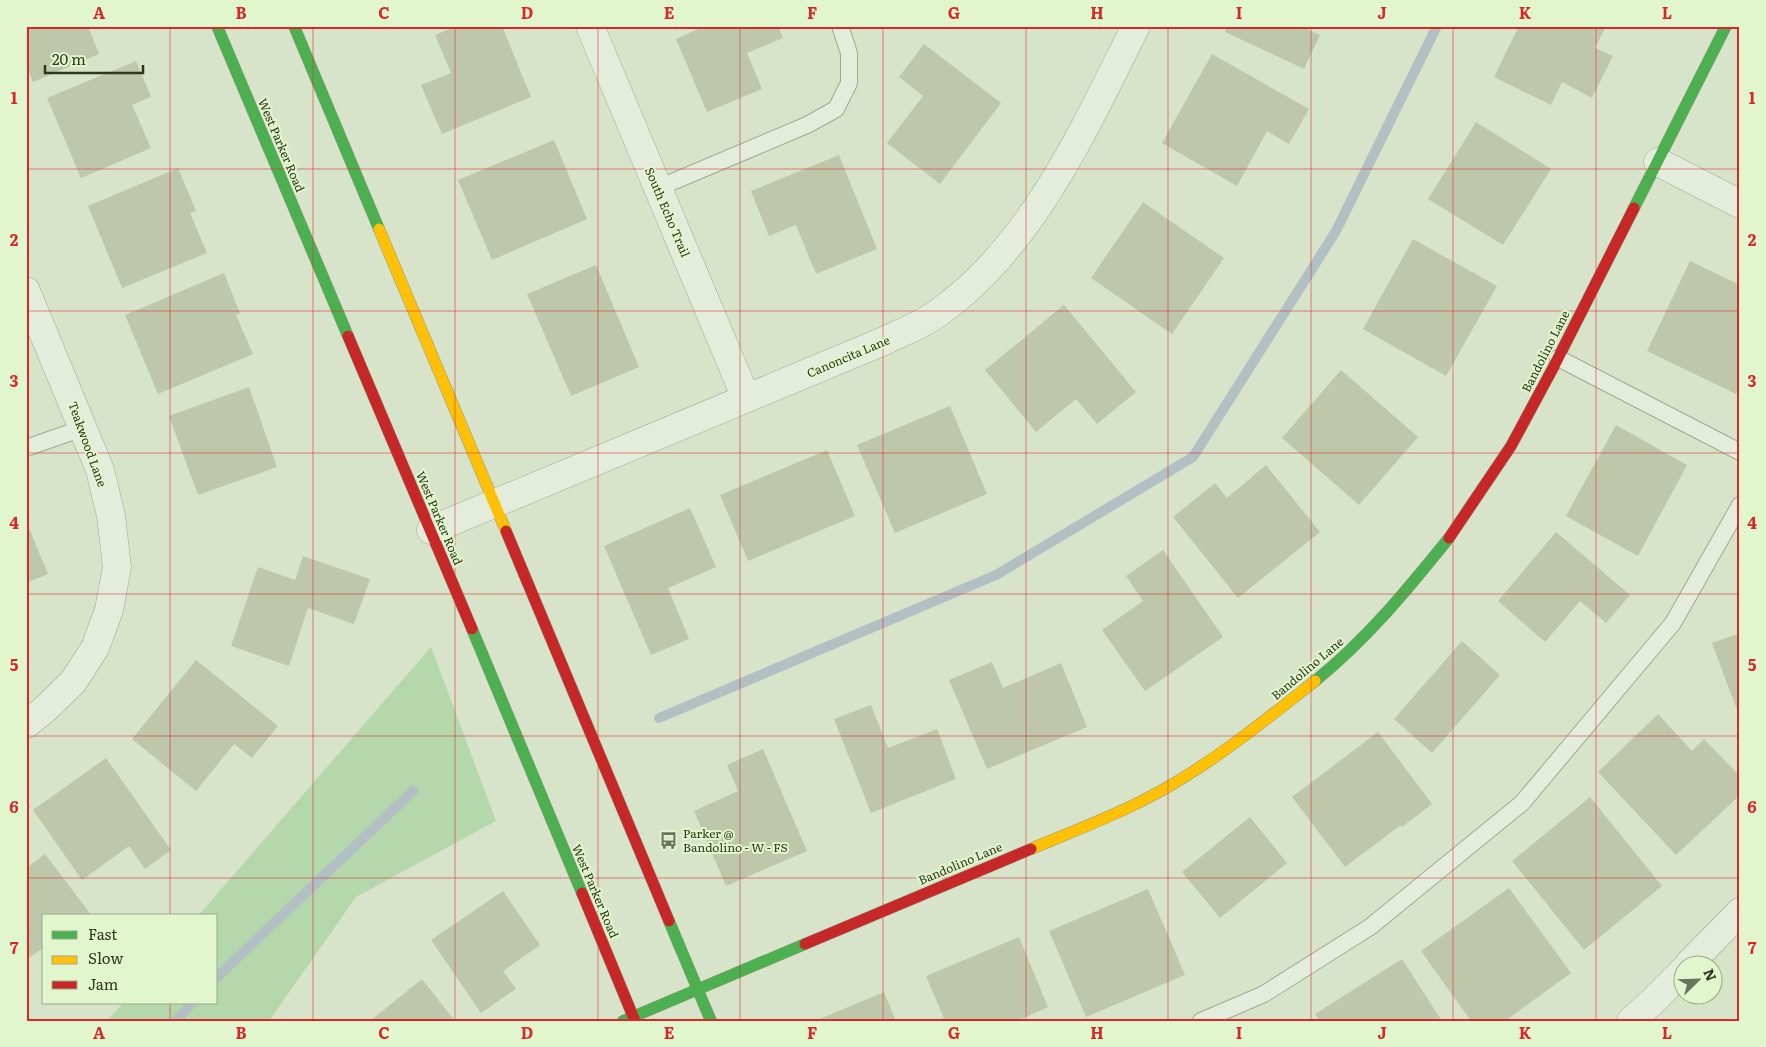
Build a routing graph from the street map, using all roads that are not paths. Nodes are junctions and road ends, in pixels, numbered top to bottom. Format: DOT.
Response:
graph roads {
  1 [pos="217,26"];
  2 [pos="294,26"];
  3 [pos="590,26"];
  4 [pos="840,26"];
  5 [pos="1136,26"];
  6 [pos="1726,26"];
  7 [pos="1658,162"];
  8 [pos="658,188"];
  9 [pos="1740,204"];
  10 [pos="26,292"];
  11 [pos="1558,358"];
  12 [pos="746,398"];
  13 [pos="83,428"];
  14 [pos="26,448"];
  15 [pos="1740,452"];
  16 [pos="495,504"];
  17 [pos="1740,505"];
  18 [pos="431,530"];
  19 [pos="26,724"];
  20 [pos="1740,912"];
  21 [pos="1698,954"];
  22 [pos="1674,980"];
  23 [pos="697,988"];
  24 [pos="630,1019"];
  25 [pos="710,1021"];
  26 [pos="1201,1021"];
  27 [pos="1631,1021"];
  1 -- 18 [label="main road, West Parker Road"];
  2 -- 16 [label="main road"];
  3 -- 8 [label="street, South Echo Trail"];
  4 -- 8 [label="lane"];
  5 -- 12 [label="street, Canoncita Lane"];
  6 -- 7 [label="main road, Bandolino Lane"];
  7 -- 9 [label="street"];
  7 -- 11 [label="main road, Bandolino Lane"];
  8 -- 12 [label="street, South Echo Trail"];
  10 -- 13 [label="street, Teakwood Lane"];
  11 -- 15 [label="lane"];
  11 -- 23 [label="main road, Bandolino Lane"];
  12 -- 16 [label="street, Canoncita Lane"];
  13 -- 14 [label="lane"];
  13 -- 19 [label="street, Teakwood Lane"];
  16 -- 18 [label="street, Canoncita Lane"];
  16 -- 23 [label="main road"];
  17 -- 26 [label="lane"];
  18 -- 24 [label="main road, West Parker Road"];
  20 -- 21 [label="street"];
  22 -- 27 [label="street"];
  23 -- 24 [label="main road, Bandolino Lane"];
  23 -- 25 [label="main road"];
}
